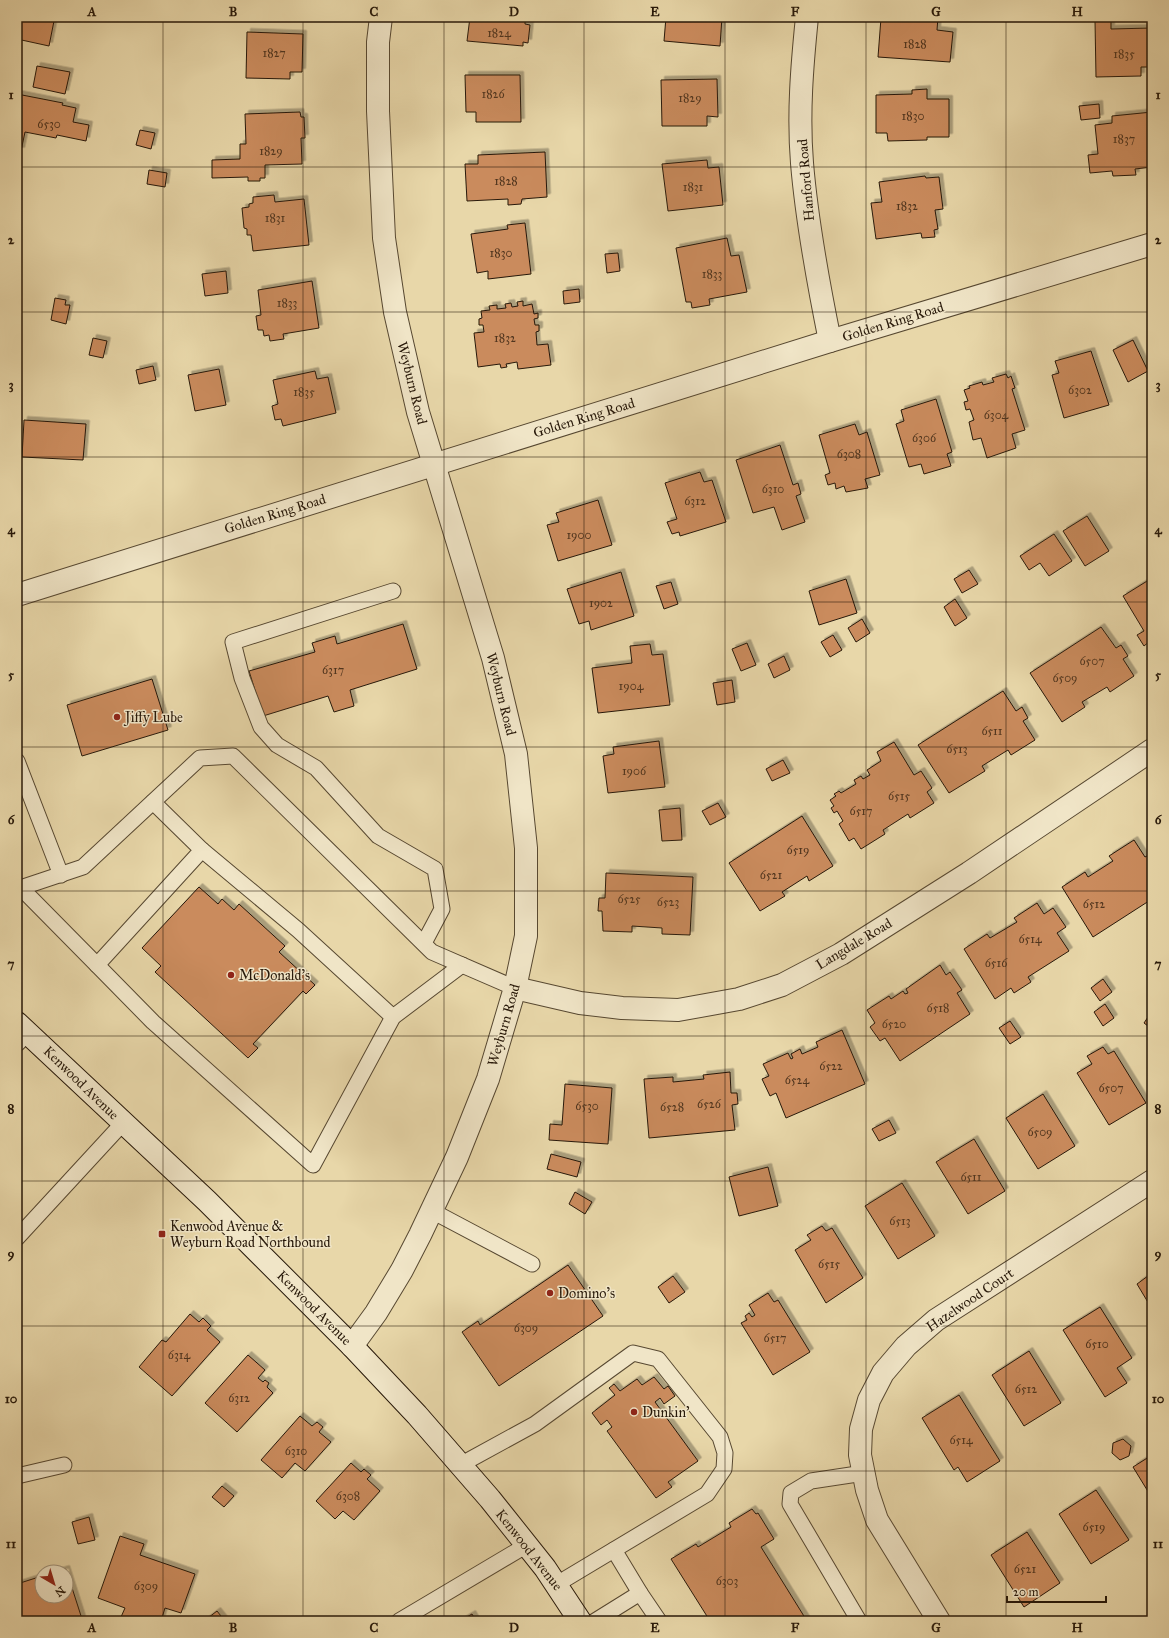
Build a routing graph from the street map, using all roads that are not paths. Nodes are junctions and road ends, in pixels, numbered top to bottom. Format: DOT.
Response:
graph roads {
  1 [pos="381,17"];
  2 [pos="807,17"];
  3 [pos="1152,244"];
  4 [pos="830,341"];
  5 [pos="434,464"];
  6 [pos="393,590"];
  7 [pos="17,595"];
  8 [pos="1152,750"];
  9 [pos="17,761"];
  10 [pos="153,802"];
  11 [pos="202,850"];
  12 [pos="61,875"];
  13 [pos="19,889"];
  14 [pos="424,943"];
  15 [pos="97,965"];
  16 [pos="462,965"];
  17 [pos="515,988"];
  18 [pos="393,1017"];
  19 [pos="21,1033"];
  20 [pos="123,1123"];
  21 [pos="1152,1181"];
  22 [pos="432,1211"];
  23 [pos="17,1238"];
  24 [pos="532,1264"];
  25 [pos="352,1346"];
  26 [pos="64,1465"];
  27 [pos="460,1465"];
  28 [pos="864,1473"];
  29 [pos="18,1475"];
  30 [pos="527,1545"];
  31 [pos="614,1550"];
  32 [pos="556,1584"];
  33 [pos="640,1593"];
  34 [pos="399,1621"];
  35 [pos="580,1621"];
  36 [pos="595,1621"];
  37 [pos="658,1621"];
  38 [pos="859,1621"];
  39 [pos="938,1621"];
  1 -- 5 [label="street, Weyburn Road"];
  2 -- 4 [label="street, Hanford Road"];
  3 -- 4 [label="street, Golden Ring Road"];
  4 -- 5 [label="street, Golden Ring Road"];
  5 -- 7 [label="street, Golden Ring Road"];
  5 -- 17 [label="street, Weyburn Road"];
  6 -- 14 [label="lane"];
  8 -- 17 [label="street, Langdale Road"];
  9 -- 12 [label="lane"];
  10 -- 11 [label="lane"];
  10 -- 12 [label="lane"];
  10 -- 14 [label="lane"];
  11 -- 15 [label="lane"];
  11 -- 18 [label="lane"];
  12 -- 13 [label="lane"];
  13 -- 15 [label="lane"];
  14 -- 16 [label="lane"];
  15 -- 18 [label="lane"];
  16 -- 17 [label="lane"];
  16 -- 18 [label="lane"];
  17 -- 22 [label="street, Weyburn Road"];
  19 -- 20 [label="street, Kenwood Avenue"];
  20 -- 23 [label="lane"];
  20 -- 25 [label="street, Kenwood Avenue"];
  21 -- 28 [label="street, Hazelwood Court"];
  22 -- 24 [label="lane"];
  22 -- 25 [label="street, Weyburn Road"];
  25 -- 27 [label="street, Kenwood Avenue"];
  26 -- 29 [label="lane"];
  27 -- 30 [label="street, Kenwood Avenue"];
  27 -- 31 [label="lane"];
  28 -- 38 [label="lane"];
  28 -- 39 [label="street, Hazelwood Court"];
  30 -- 32 [label="street, Kenwood Avenue"];
  30 -- 34 [label="lane"];
  31 -- 32 [label="lane"];
  31 -- 33 [label="lane"];
  32 -- 35 [label="street, Kenwood Avenue"];
  33 -- 36 [label="lane"];
  33 -- 37 [label="lane"];
}
